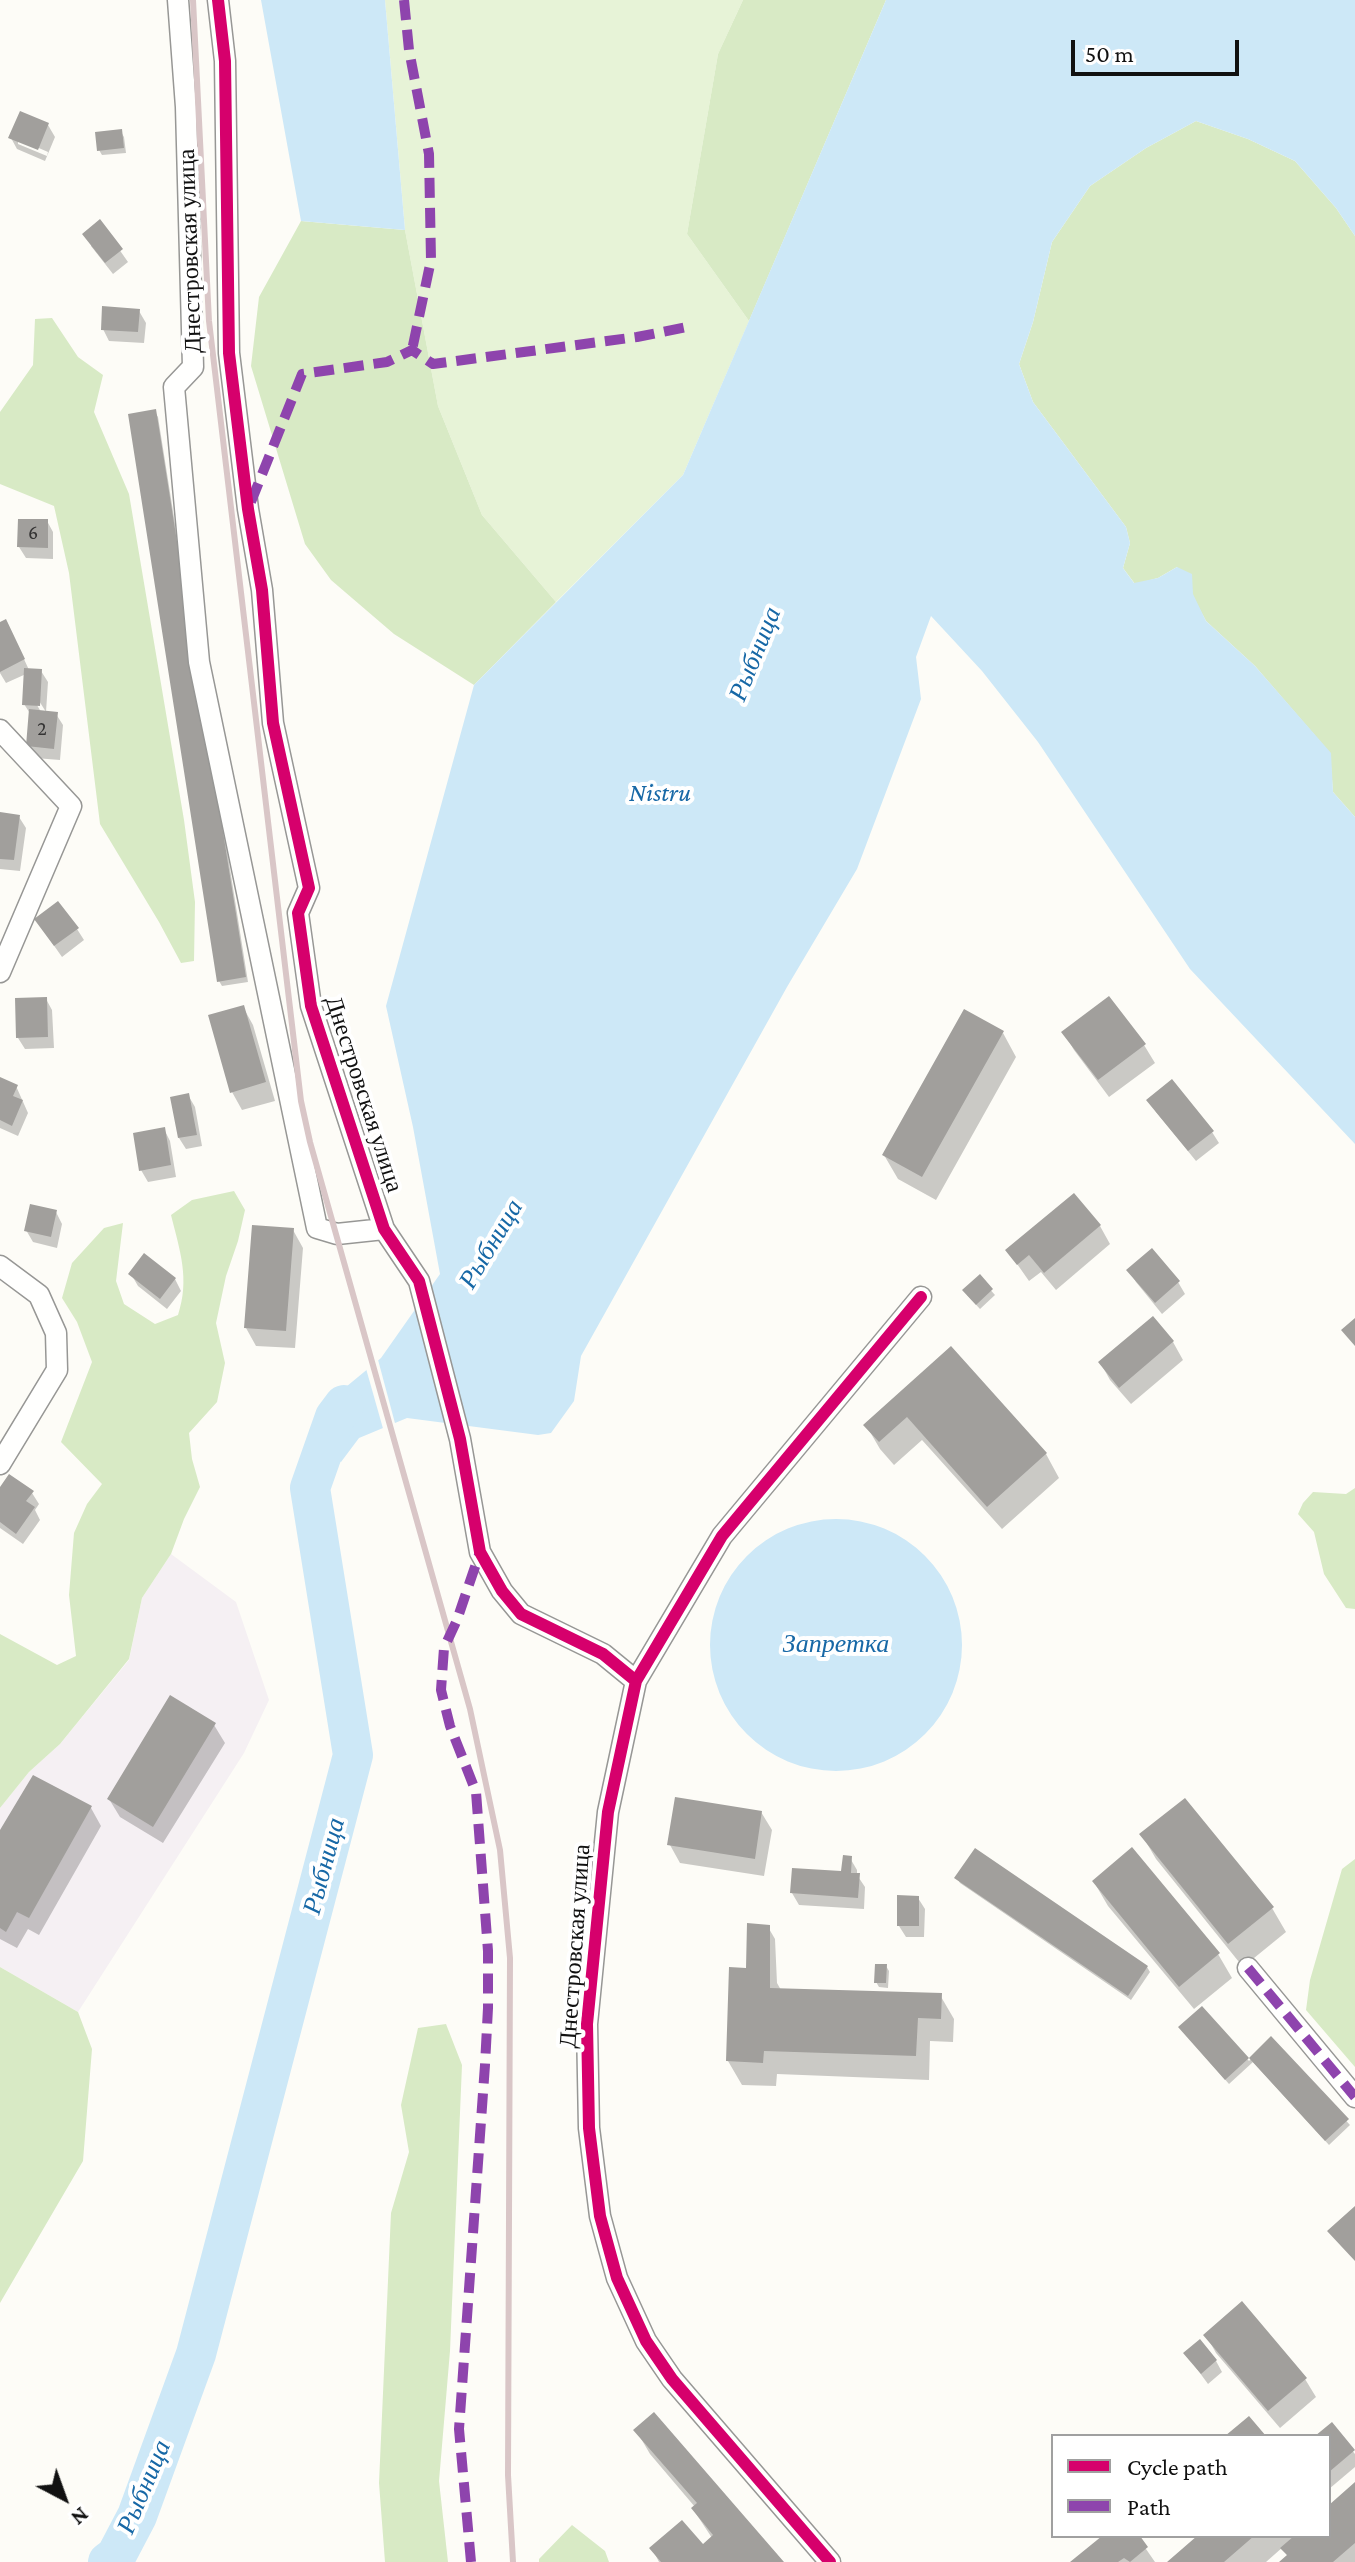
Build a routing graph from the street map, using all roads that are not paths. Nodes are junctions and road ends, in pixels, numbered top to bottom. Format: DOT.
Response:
graph roads {
  1 [pos="178,0"];
  2 [pos="218,0"];
  3 [pos="0,730"];
  4 [pos="0,972"];
  5 [pos="384,1229"];
  6 [pos="0,1266"];
  7 [pos="921,1297"];
  8 [pos="0,1464"];
  9 [pos="636,1681"];
  10 [pos="1248,1968"];
  11 [pos="1355,2097"];
  12 [pos="830,2562"];
  1 -- 5 [label="street, Днестровская улица"];
  2 -- 5 [label="street, Днестровская улица"];
  3 -- 4 [label="street"];
  5 -- 9 [label="street, Днестровская улица"];
  6 -- 8 [label="street"];
  7 -- 9 [label="street, Днестровская улица"];
  9 -- 12 [label="street, Днестровская улица"];
  10 -- 11 [label="street"];
}
